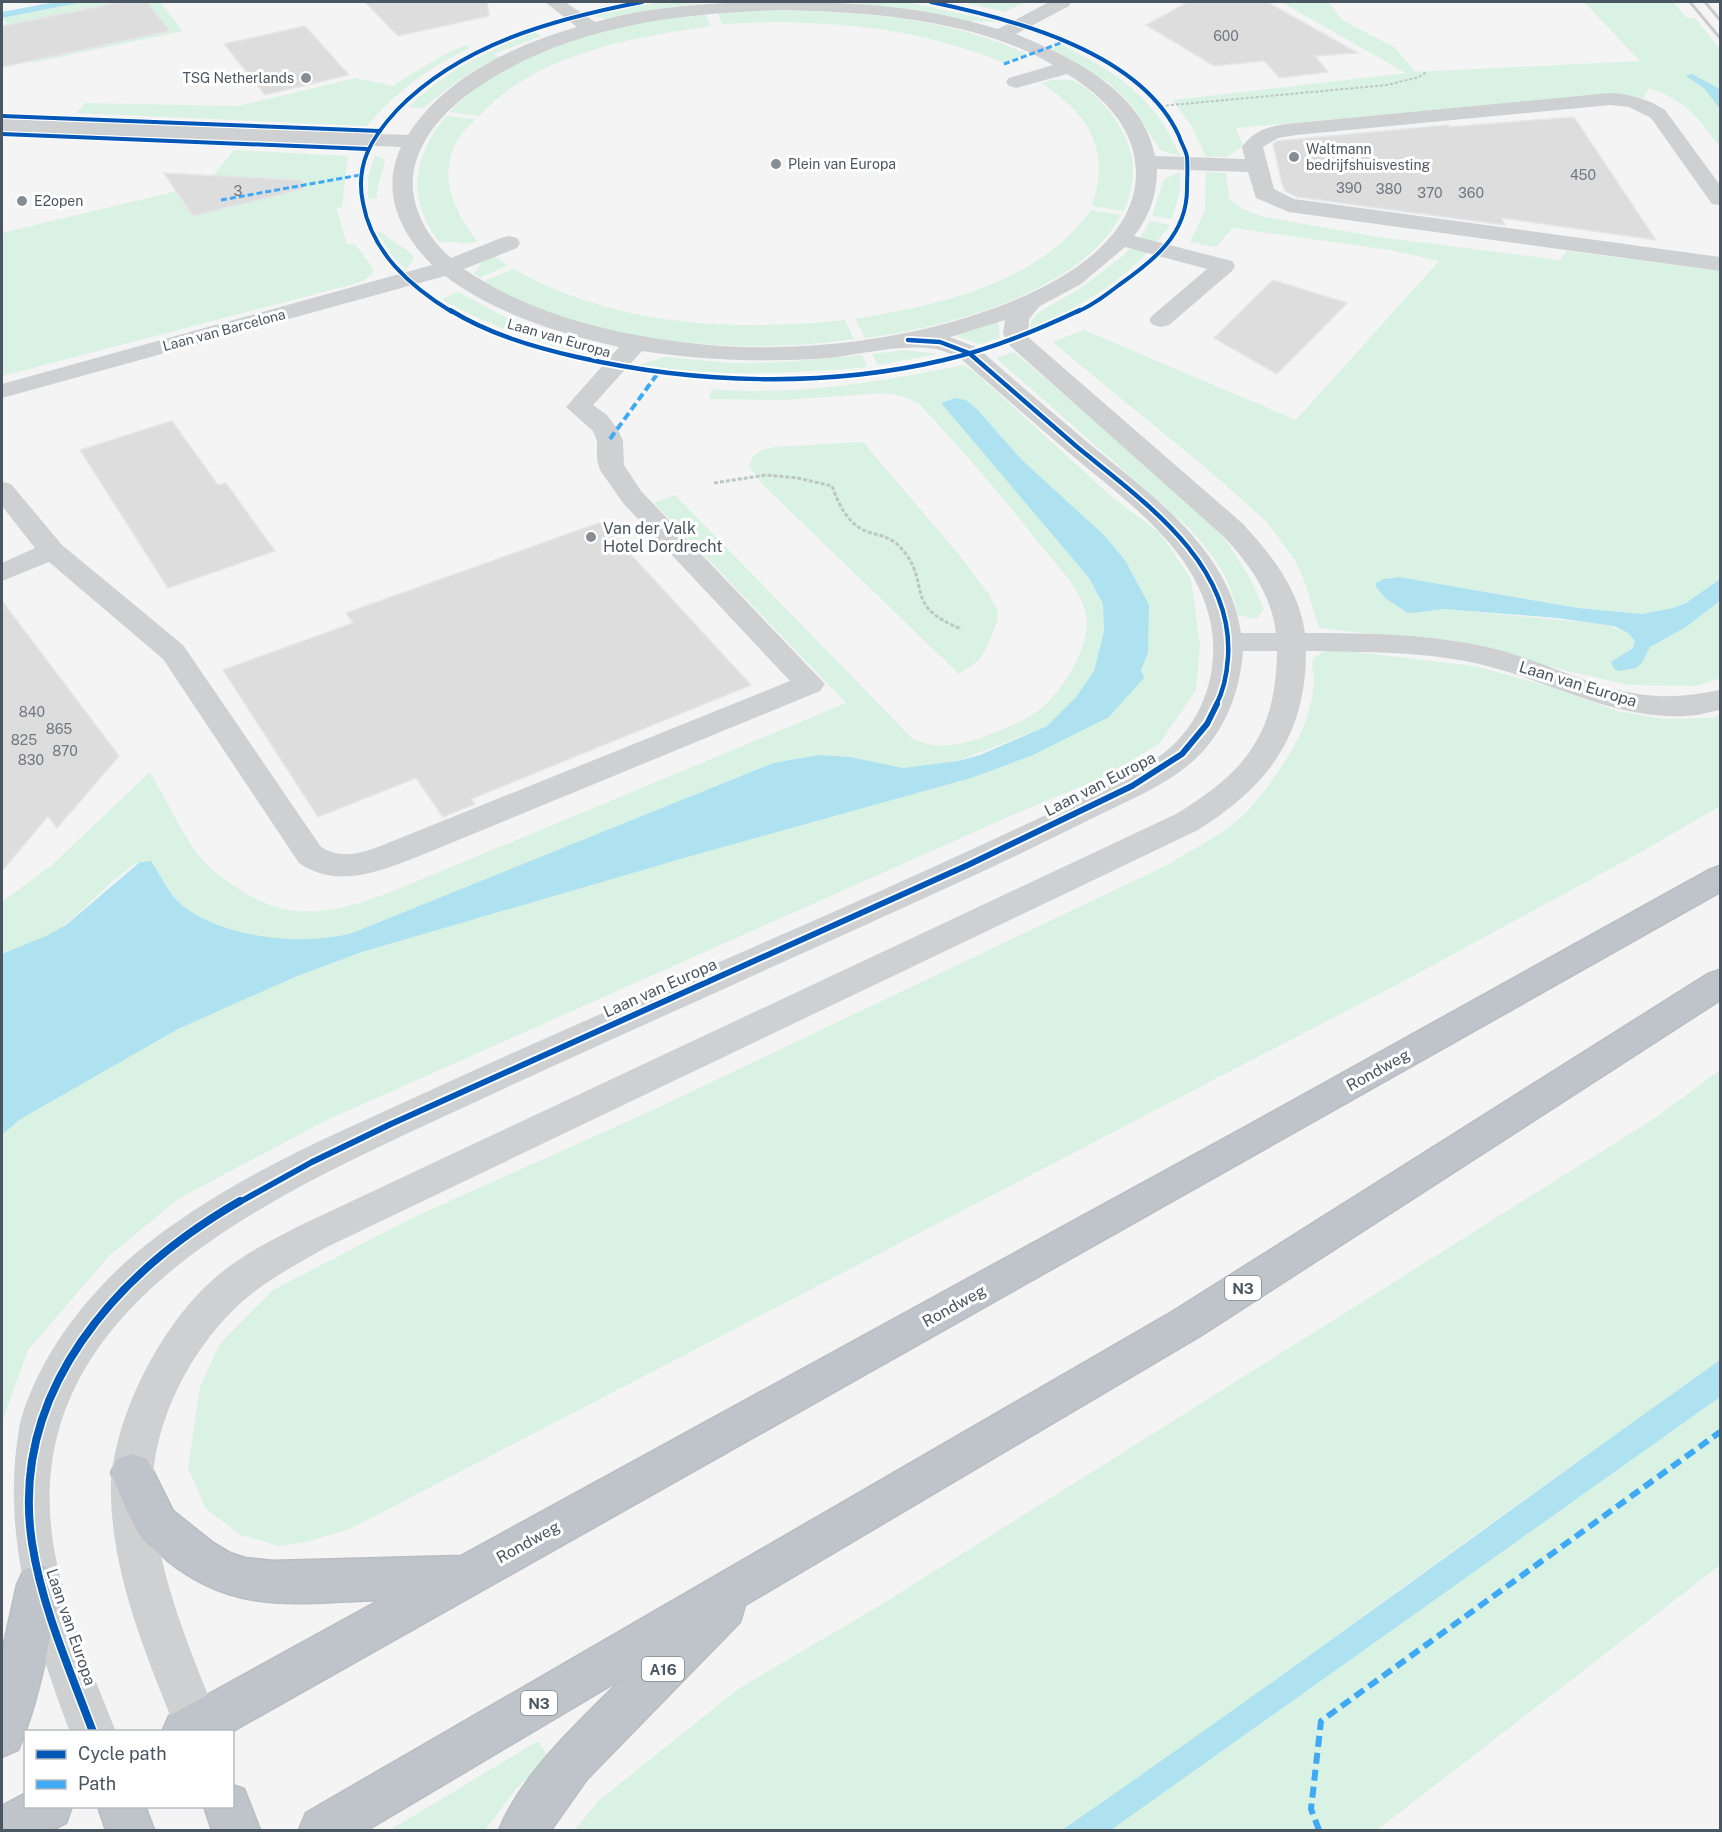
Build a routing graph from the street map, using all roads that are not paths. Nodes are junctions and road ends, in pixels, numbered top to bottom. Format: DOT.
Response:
graph roads {
  1 [pos="554,2"];
  2 [pos="1062,2"];
  3 [pos="592,29"];
  4 [pos="999,36"];
  5 [pos="1069,67"];
  6 [pos="1016,82"];
  7 [pos="11,125"];
  8 [pos="413,141"];
  9 [pos="2,149"];
  10 [pos="1147,162"];
  11 [pos="1256,166"];
  12 [pos="1720,198"];
  13 [pos="1120,239"];
  14 [pos="509,243"];
  15 [pos="1720,264"];
  16 [pos="447,268"];
  17 [pos="1031,302"];
  18 [pos="1161,320"];
  19 [pos="908,340"];
  20 [pos="636,343"];
  21 [pos="2,392"];
  22 [pos="2,490"];
  23 [pos="52,552"];
  24 [pos="2,573"];
  25 [pos="1229,642"];
  26 [pos="1293,642"];
  27 [pos="1720,699"];
  28 [pos="1720,878"];
  29 [pos="1720,983"];
  30 [pos="132,1473"];
  31 [pos="755,1575"];
  32 [pos="466,1576"];
  33 [pos="39,1585"];
  34 [pos="194,1729"];
  35 [pos="93,1730"];
  36 [pos="2,1734"];
  37 [pos="45,1808"];
  38 [pos="122,1808"];
  39 [pos="228,1808"];
  40 [pos="6,1830"];
  41 [pos="130,1830"];
  42 [pos="236,1830"];
  43 [pos="323,1830"];
  44 [pos="523,1830"];
  1 -- 3 [label="street"];
  2 -- 4 [label="street"];
  3 -- 4 [label="street, Laan van Europa"];
  3 -- 8 [label="street, Laan van Europa"];
  4 -- 5 [label="street, Laan van Europa"];
  5 -- 6 [label="street"];
  5 -- 10 [label="street, Laan van Europa"];
  7 -- 8 [label="street"];
  7 -- 9 [label="street"];
  8 -- 16 [label="street, Laan van Europa"];
  10 -- 11 [label="street"];
  10 -- 13 [label="street, Laan van Europa"];
  11 -- 12 [label="street"];
  11 -- 15 [label="street"];
  13 -- 17 [label="street, Laan van Europa"];
  13 -- 18 [label="street"];
  14 -- 16 [label="street, Laan van Barcelona"];
  16 -- 20 [label="street, Laan van Europa"];
  16 -- 21 [label="street, Laan van Barcelona"];
  17 -- 19 [label="street, Laan van Europa"];
  17 -- 26 [label="street, Laan van Europa"];
  19 -- 20 [label="street, Laan van Europa"];
  19 -- 25 [label="street, Laan van Europa"];
  20 -- 23 [label="street"];
  22 -- 23 [label="street"];
  23 -- 24 [label="street"];
  25 -- 26 [label="street, Laan van Europa"];
  25 -- 33 [label="street, Laan van Europa"];
  26 -- 27 [label="street, Laan van Europa"];
  26 -- 30 [label="street, Laan van Europa"];
  28 -- 32 [label="highway, Rondweg"];
  29 -- 31 [label="highway, N3"];
  30 -- 32 [label="highway"];
  30 -- 34 [label="street, Laan van Europa"];
  31 -- 43 [label="highway, N3"];
  31 -- 44 [label="highway, A16"];
  32 -- 34 [label="highway, Rondweg"];
  33 -- 35 [label="street, Laan van Europa"];
  33 -- 36 [label="highway"];
  37 -- 40 [label="highway"];
  38 -- 41 [label="highway"];
  39 -- 42 [label="highway"];
}
